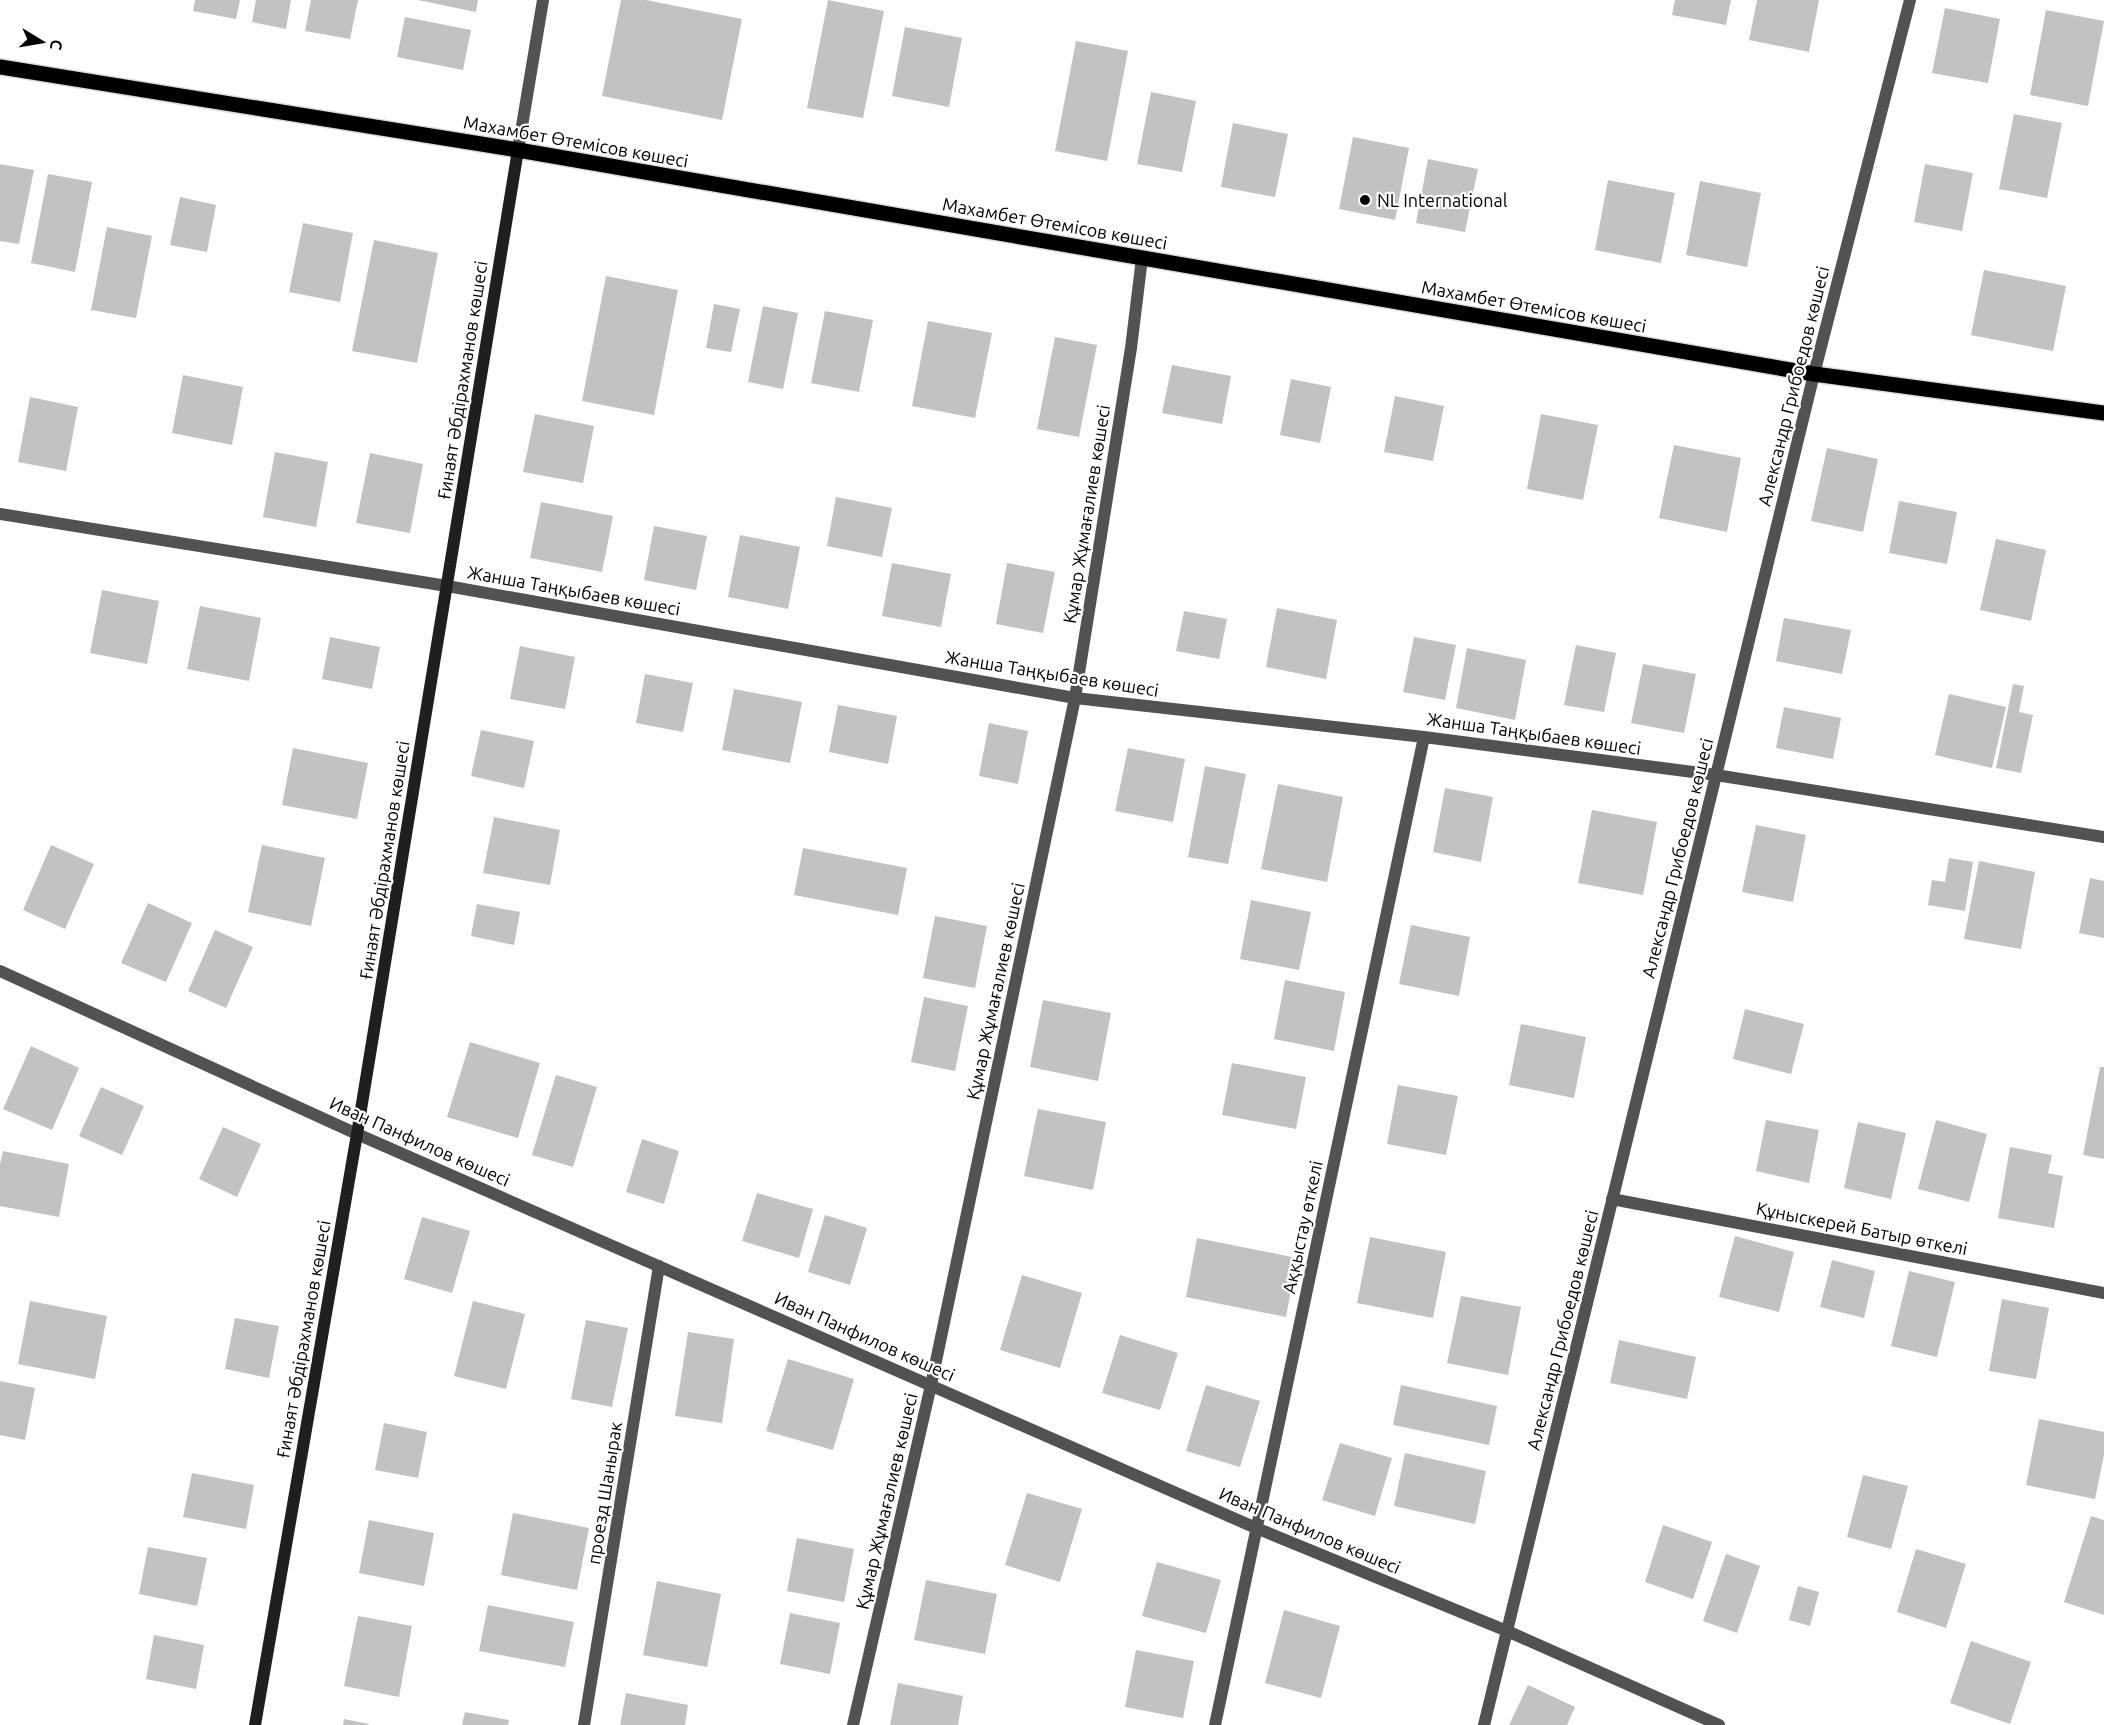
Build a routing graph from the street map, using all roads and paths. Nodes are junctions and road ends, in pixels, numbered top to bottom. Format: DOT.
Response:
graph roads {
  1 [pos="543,0"];
  2 [pos="1910,0"];
  3 [pos="0,67"];
  4 [pos="518,150"];
  5 [pos="1142,258"];
  6 [pos="1814,374"];
  7 [pos="2104,413"];
  8 [pos="0,514"];
  9 [pos="447,586"];
  10 [pos="1075,698"];
  11 [pos="1424,736"];
  12 [pos="1716,775"];
  13 [pos="2104,837"];
  14 [pos="0,971"];
  15 [pos="357,1134"];
  16 [pos="1612,1199"];
  17 [pos="659,1266"];
  18 [pos="2104,1293"];
  19 [pos="931,1385"];
  20 [pos="1256,1528"];
  21 [pos="1507,1632"];
  22 [pos="255,1725"];
  23 [pos="584,1725"];
  24 [pos="853,1725"];
  25 [pos="1215,1725"];
  26 [pos="1484,1725"];
  27 [pos="1719,1725"];
  1 -- 4 [label="street, Ғинаят Әбдірахманов көшесі"];
  2 -- 6 [label="street, Александр Грибоедов көшесі"];
  3 -- 4 [label="main road, Махамбет Өтемісов көшесі"];
  4 -- 5 [label="main road, Махамбет Өтемісов көшесі"];
  4 -- 9 [label="street, Ғинаят Әбдірахманов көшесі"];
  5 -- 6 [label="main road, Махамбет Өтемісов көшесі"];
  5 -- 10 [label="street, Құмар Жұмағалиев көшесі"];
  6 -- 7 [label="main road, Махамбет Өтемісов көшесі"];
  6 -- 12 [label="street, Александр Грибоедов көшесі"];
  8 -- 9 [label="street, Жанша Таңқыбаев көшесі"];
  9 -- 10 [label="street, Жанша Таңқыбаев көшесі"];
  9 -- 15 [label="street, Ғинаят Әбдірахманов көшесі"];
  10 -- 11 [label="street, Жанша Таңқыбаев көшесі"];
  10 -- 19 [label="street, Құмар Жұмағалиев көшесі"];
  11 -- 12 [label="street, Жанша Таңқыбаев көшесі"];
  11 -- 20 [label="street, Аққыстау өткелі"];
  12 -- 13 [label="street, Жанша Таңқыбаев көшесі"];
  12 -- 16 [label="street, Александр Грибоедов көшесі"];
  14 -- 15 [label="street, Иван Панфилов көшесі"];
  15 -- 17 [label="street, Иван Панфилов көшесі"];
  15 -- 22 [label="street, Ғинаят Әбдірахманов көшесі"];
  16 -- 18 [label="street, Құныскерей Батыр өткелі"];
  16 -- 21 [label="street, Александр Грибоедов көшесі"];
  17 -- 19 [label="street, Иван Панфилов көшесі"];
  17 -- 23 [label="street, проезд Шанырак"];
  19 -- 20 [label="street, Иван Панфилов көшесі"];
  19 -- 24 [label="street, Құмар Жұмағалиев көшесі"];
  20 -- 21 [label="street, Иван Панфилов көшесі"];
  20 -- 25 [label="street, Аққыстау өткелі"];
  21 -- 26 [label="street, Александр Грибоедов көшесі"];
  21 -- 27 [label="street, Иван Панфилов көшесі"];
}
